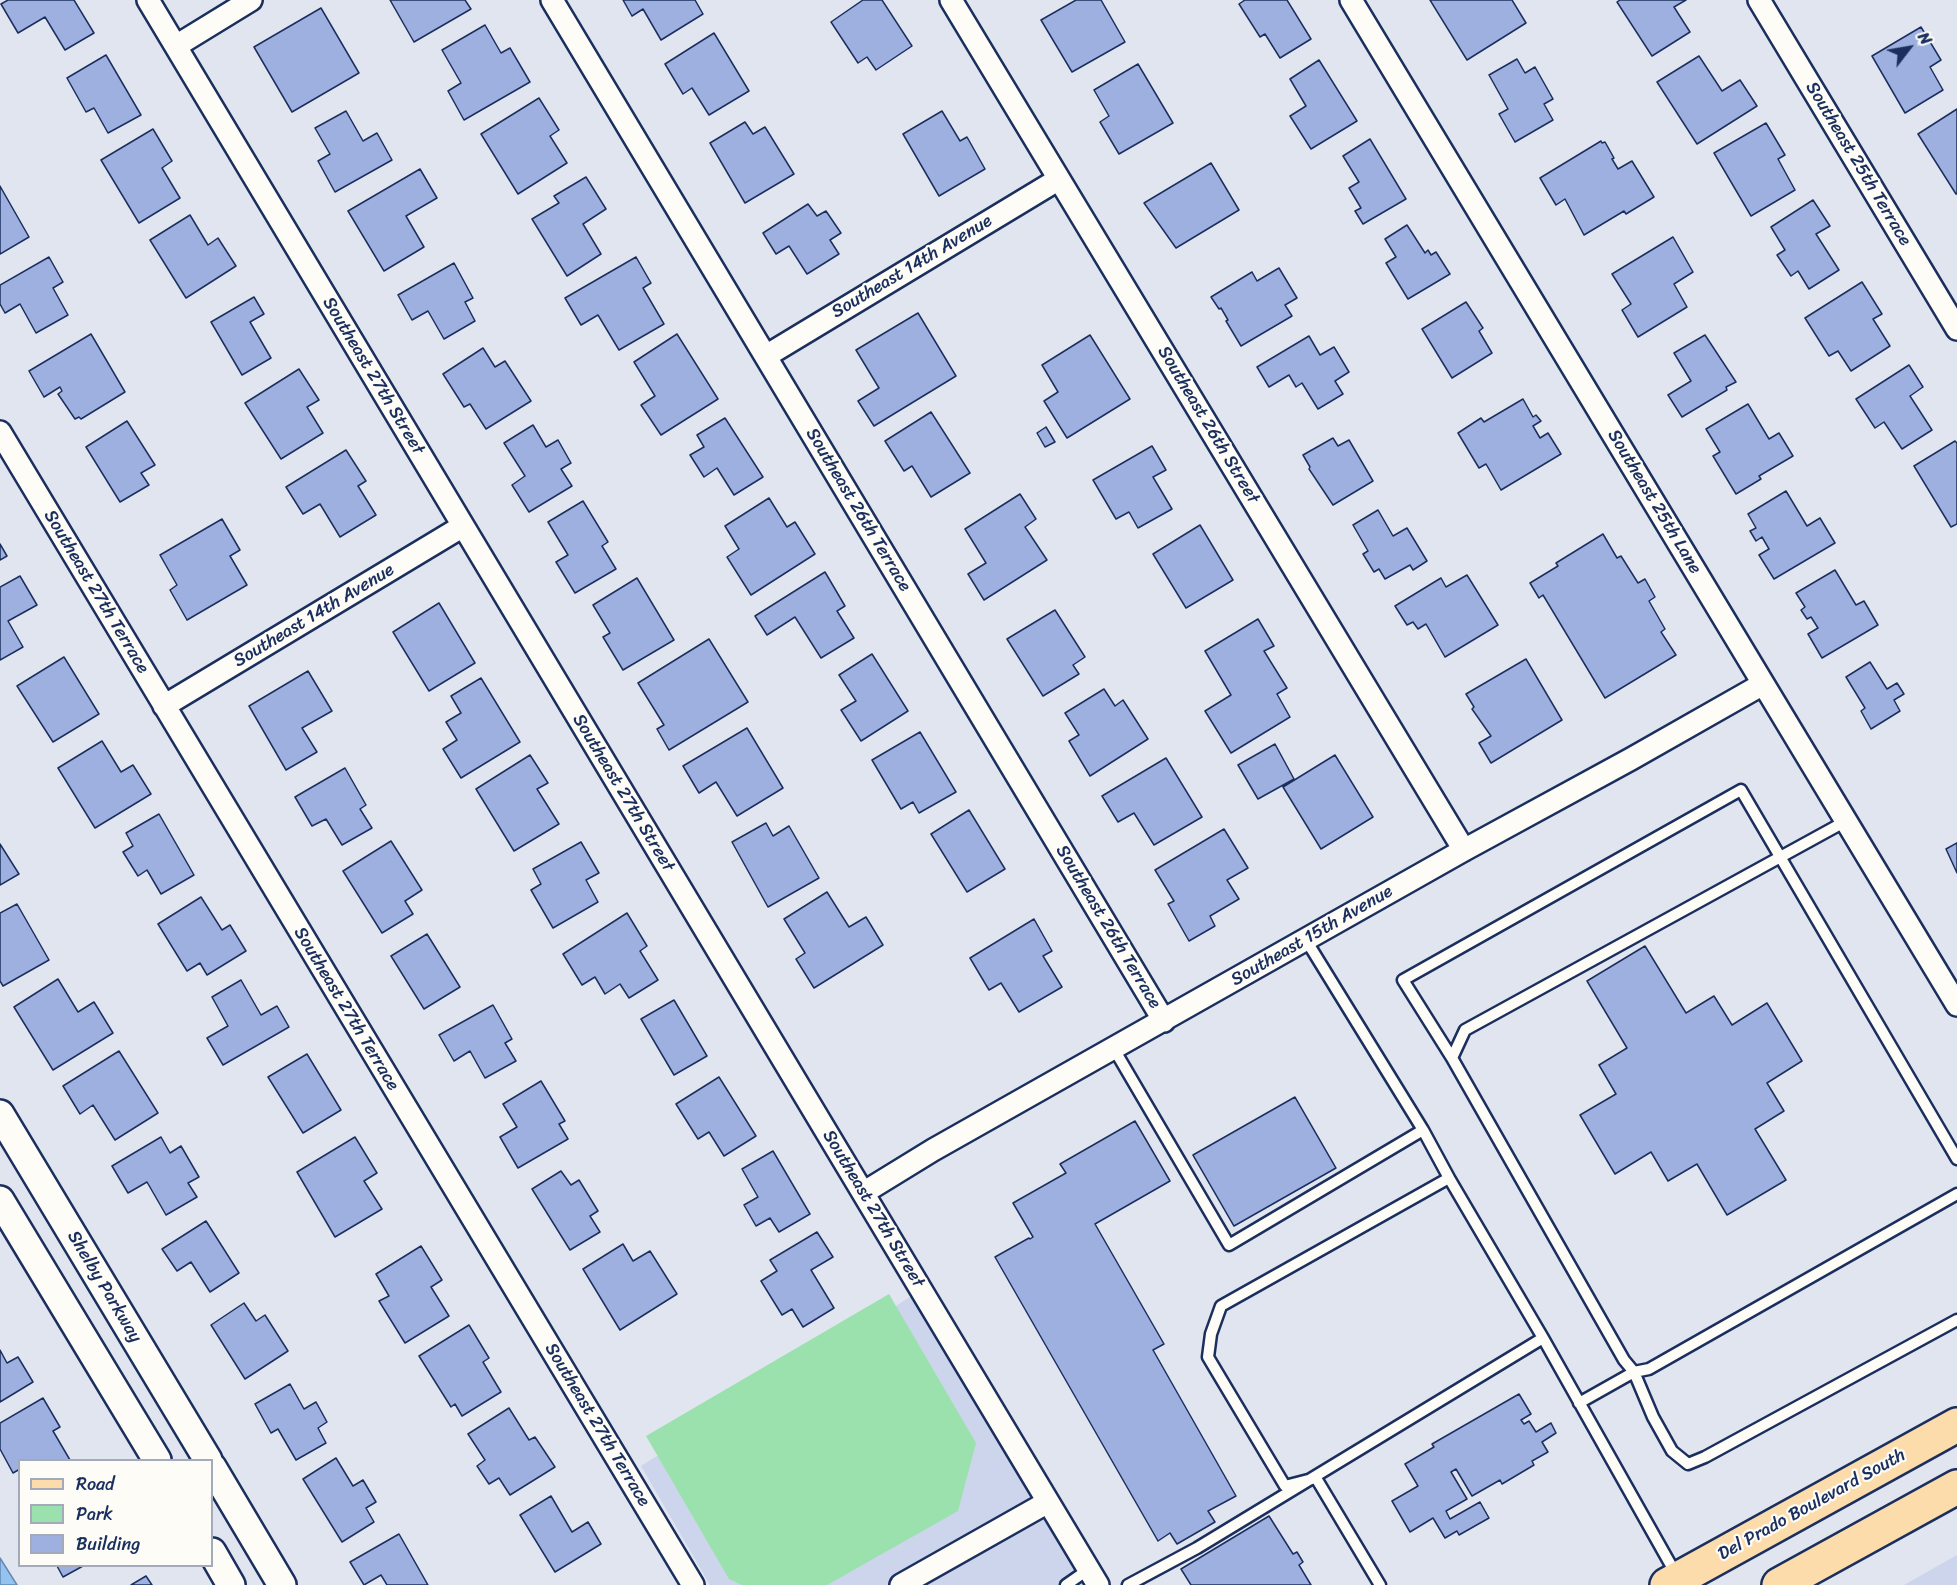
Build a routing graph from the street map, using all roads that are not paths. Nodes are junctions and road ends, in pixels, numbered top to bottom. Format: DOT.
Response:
graph roads {
  1 [pos="148,0"];
  2 [pos="251,0"];
  3 [pos="552,0"];
  4 [pos="951,0"];
  5 [pos="1351,0"];
  6 [pos="1759,0"];
  7 [pos="176,46"];
  8 [pos="1059,179"];
  9 [pos="1957,329"];
  10 [pos="766,356"];
  11 [pos="0,432"];
  12 [pos="463,526"];
  13 [pos="1763,684"];
  14 [pos="164,706"];
  15 [pos="1846,821"];
  16 [pos="1464,850"];
  17 [pos="1781,857"];
  18 [pos="1306,940"];
  19 [pos="1954,995"];
  20 [pos="1164,1021"];
  21 [pos="1114,1049"];
  22 [pos="1452,1058"];
  23 [pos="0,1114"];
  24 [pos="1423,1130"];
  25 [pos="1957,1159"];
  26 [pos="1449,1178"];
  27 [pos="863,1193"];
  28 [pos="1957,1194"];
  29 [pos="0,1200"];
  30 [pos="1957,1320"];
  31 [pos="1543,1338"];
  32 [pos="1634,1372"];
  33 [pos="1579,1403"];
  34 [pos="1957,1425"];
  35 [pos="156,1459"];
  36 [pos="207,1459"];
  37 [pos="213,1469"];
  38 [pos="1316,1478"];
  39 [pos="1957,1486"];
  40 [pos="1048,1502"];
  41 [pos="213,1554"];
  42 [pos="1094,1577"];
  43 [pos="1673,1582"];
  44 [pos="231,1585"];
  45 [pos="282,1585"];
  46 [pos="693,1585"];
  47 [pos="901,1585"];
  48 [pos="1066,1585"];
  49 [pos="1128,1585"];
  50 [pos="1380,1585"];
  51 [pos="1779,1585"];
  1 -- 7 [label="street, Southeast 27th Street"];
  2 -- 7 [label="street"];
  3 -- 10 [label="street, Southeast 26th Terrace"];
  4 -- 8 [label="street, Southeast 26th Street"];
  5 -- 13 [label="street, Southeast 25th Lane"];
  6 -- 9 [label="street, Southeast 25th Terrace"];
  7 -- 12 [label="street, Southeast 27th Street"];
  8 -- 10 [label="street, Southeast 14th Avenue"];
  8 -- 16 [label="street, Southeast 26th Street"];
  10 -- 20 [label="street, Southeast 26th Terrace"];
  11 -- 14 [label="street, Southeast 27th Terrace"];
  12 -- 14 [label="street, Southeast 14th Avenue"];
  12 -- 27 [label="street, Southeast 27th Street"];
  13 -- 15 [label="street, Southeast 25th Lane"];
  13 -- 16 [label="street, Southeast 15th Avenue"];
  14 -- 46 [label="street, Southeast 27th Terrace"];
  15 -- 17 [label="lane"];
  15 -- 19 [label="street, Southeast 25th Lane"];
  16 -- 18 [label="street, Southeast 15th Avenue"];
  17 -- 22 [label="lane"];
  17 -- 22 [label="lane"];
  17 -- 25 [label="lane"];
  18 -- 20 [label="street, Southeast 15th Avenue"];
  18 -- 24 [label="lane"];
  20 -- 21 [label="street, Southeast 15th Avenue"];
  21 -- 24 [label="lane"];
  21 -- 27 [label="street, Southeast 15th Avenue"];
  22 -- 32 [label="lane"];
  23 -- 36 [label="street, Shelby Parkway"];
  24 -- 26 [label="lane"];
  26 -- 31 [label="lane"];
  26 -- 38 [label="lane"];
  27 -- 40 [label="street, Southeast 27th Street"];
  28 -- 32 [label="lane"];
  29 -- 35 [label="street"];
  30 -- 32 [label="lane"];
  31 -- 33 [label="lane"];
  31 -- 38 [label="lane"];
  32 -- 33 [label="lane"];
  33 -- 43 [label="lane"];
  34 -- 43 [label="main road, Del Prado Boulevard South"];
  37 -- 45 [label="street"];
  38 -- 49 [label="lane"];
  38 -- 50 [label="lane"];
  39 -- 51 [label="main road"];
  40 -- 42 [label="street, Southeast 27th Street"];
  40 -- 47 [label="street"];
  41 -- 44 [label="street"];
  42 -- 48 [label="lane"];
}
